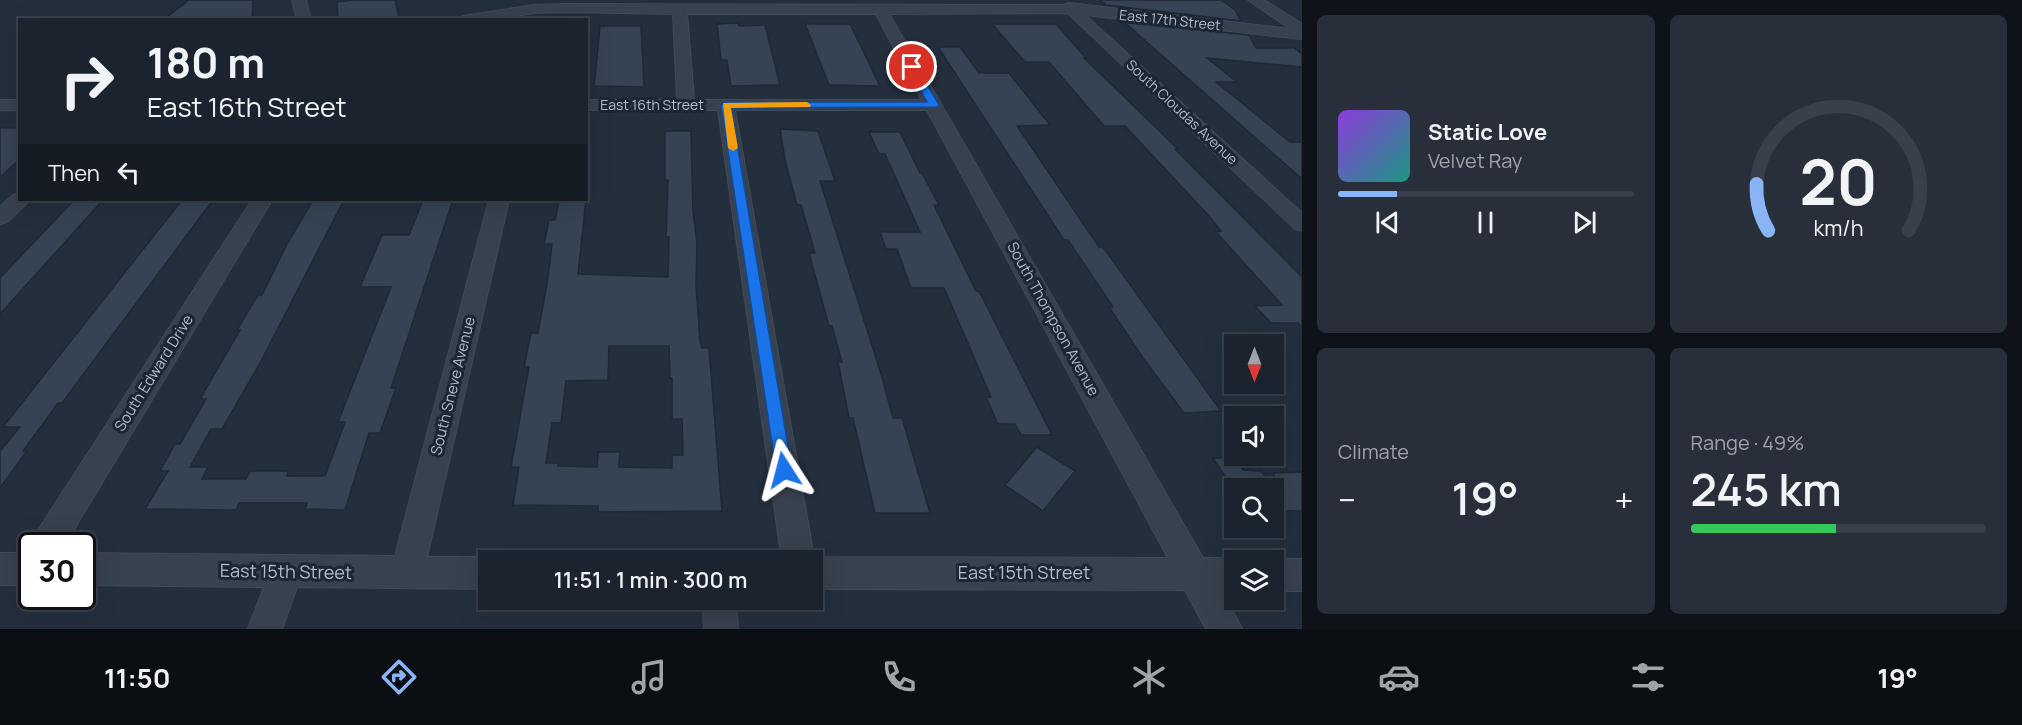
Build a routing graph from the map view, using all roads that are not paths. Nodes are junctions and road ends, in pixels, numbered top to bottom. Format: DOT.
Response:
graph roads {
  1 [pos="299,0"];
  2 [pos="1255,0"];
  3 [pos="598,4"];
  4 [pos="1067,5"];
  5 [pos="880,9"];
  6 [pos="680,10"];
  7 [pos="304,18"];
  8 [pos="476,18"];
  9 [pos="1302,30"];
  10 [pos="1302,35"];
  11 [pos="0,105"];
  12 [pos="18,105"];
  13 [pos="588,105"];
  14 [pos="686,105"];
  15 [pos="726,105"];
  16 [pos="934,105"];
  17 [pos="18,201"];
  18 [pos="261,201"];
  19 [pos="499,201"];
  20 [pos="0,218"];
  21 [pos="1302,224"];
  22 [pos="55,532"];
  23 [pos="796,550"];
  24 [pos="0,569"];
  25 [pos="18,569"];
  26 [pos="96,569"];
  27 [pos="286,572"];
  28 [pos="407,573"];
  29 [pos="478,573"];
  30 [pos="823,573"];
  31 [pos="1193,573"];
  32 [pos="1224,574"];
  33 [pos="1284,574"];
  34 [pos="1302,575"];
  35 [pos="720,610"];
  36 [pos="265,629"];
  37 [pos="721,629"];
  38 [pos="1225,629"];
  1 -- 7 [label="street"];
  2 -- 9 [label="street"];
  3 -- 6 [label="street, East 17th Street"];
  3 -- 8 [label="street, East 17th Street"];
  4 -- 5 [label="street, East 17th Street"];
  4 -- 10 [label="street, East 17th Street"];
  4 -- 21 [label="street, South Cloudas Avenue"];
  5 -- 6 [label="street, East 17th Street"];
  5 -- 16 [label="street, South Thompson Avenue"];
  6 -- 14 [label="street"];
  11 -- 12 [label="street"];
  13 -- 14 [label="street, East 16th Street"];
  14 -- 15 [label="street, East 16th Street"];
  15 -- 16 [label="street, East 16th Street"];
  15 -- 23 [label="street"];
  16 -- 31 [label="street, South Thompson Avenue"];
  17 -- 20 [label="street"];
  18 -- 22 [label="street, South Edward Drive"];
  19 -- 28 [label="street, South Sneve Avenue"];
  24 -- 25 [label="street"];
  26 -- 27 [label="street, East 15th Street"];
  27 -- 28 [label="street, East 15th Street"];
  27 -- 36 [label="street"];
  28 -- 29 [label="street, East 15th Street"];
  30 -- 31 [label="street, East 15th Street"];
  31 -- 32 [label="street, East 15th Street"];
  31 -- 38 [label="street, South Thompson Avenue"];
  33 -- 34 [label="street"];
  35 -- 37 [label="street"];
}
